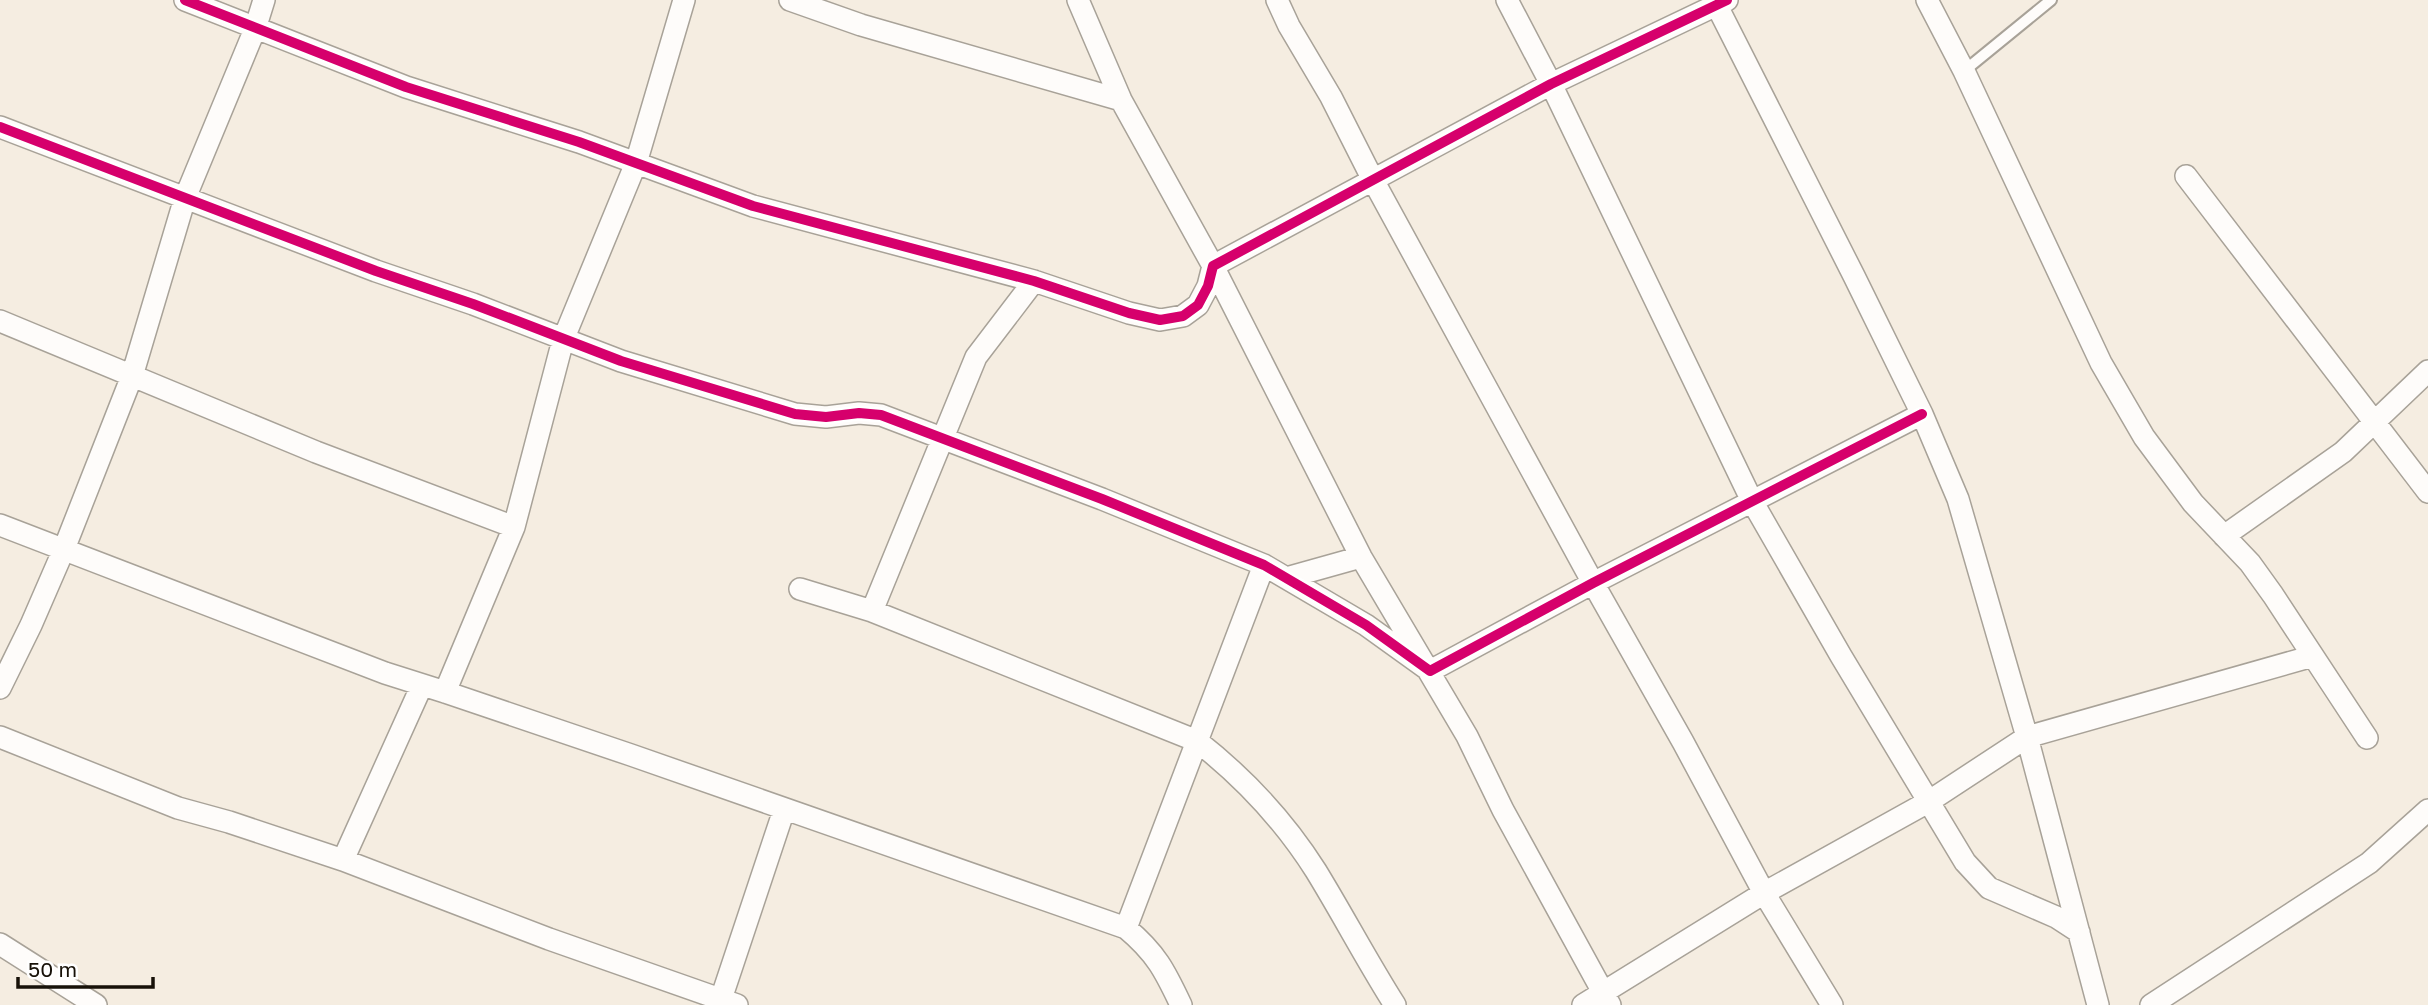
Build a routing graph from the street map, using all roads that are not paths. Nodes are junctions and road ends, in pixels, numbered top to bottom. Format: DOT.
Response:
graph roads {
  1 [pos="185,0"];
  2 [pos="264,0"];
  3 [pos="684,0"];
  4 [pos="790,0"];
  5 [pos="1078,0"];
  6 [pos="1278,0"];
  7 [pos="1507,0"];
  8 [pos="1927,0"];
  9 [pos="2051,0"];
  10 [pos="1719,2"];
  11 [pos="255,29"];
  12 [pos="1964,71"];
  13 [pos="1551,84"];
  14 [pos="1121,100"];
  15 [pos="0,127"];
  16 [pos="636,163"];
  17 [pos="2186,176"];
  18 [pos="1373,180"];
  19 [pos="185,198"];
  20 [pos="1213,266"];
  21 [pos="1034,281"];
  22 [pos="0,321"];
  23 [pos="563,341"];
  24 [pos="2428,371"];
  25 [pos="132,376"];
  26 [pos="1922,414"];
  27 [pos="2376,421"];
  28 [pos="942,439"];
  29 [pos="2428,492"];
  30 [pos="1752,501"];
  31 [pos="0,525"];
  32 [pos="514,527"];
  33 [pos="2224,536"];
  34 [pos="64,549"];
  35 [pos="1361,557"];
  36 [pos="1264,565"];
  37 [pos="1286,578"];
  38 [pos="1593,583"];
  39 [pos="800,589"];
  40 [pos="872,611"];
  41 [pos="2313,656"];
  42 [pos="1430,671"];
  43 [pos="422,685"];
  44 [pos="0,688"];
  45 [pos="446,692"];
  46 [pos="0,737"];
  47 [pos="2027,737"];
  48 [pos="2367,738"];
  49 [pos="1197,741"];
  50 [pos="1928,802"];
  51 [pos="784,810"];
  52 [pos="2428,810"];
  53 [pos="343,860"];
  54 [pos="1764,893"];
  55 [pos="1126,928"];
  56 [pos="2079,932"];
  57 [pos="0,944"];
  58 [pos="1606,1000"];
  59 [pos="725,1003"];
  60 [pos="96,1005"];
  61 [pos="1181,1005"];
  62 [pos="1395,1005"];
  63 [pos="1583,1005"];
  64 [pos="1832,1005"];
  65 [pos="2098,1005"];
  66 [pos="2151,1005"];
  1 -- 11 [label="street"];
  2 -- 11 [label="street"];
  3 -- 16 [label="street"];
  4 -- 14 [label="street"];
  5 -- 14 [label="street"];
  6 -- 18 [label="street"];
  7 -- 13 [label="street"];
  8 -- 12 [label="street"];
  9 -- 12 [label="lane"];
  10 -- 13 [label="street"];
  10 -- 26 [label="street"];
  11 -- 16 [label="street"];
  11 -- 19 [label="street"];
  12 -- 33 [label="street"];
  13 -- 18 [label="street"];
  13 -- 30 [label="street"];
  14 -- 20 [label="street"];
  15 -- 19 [label="street"];
  16 -- 21 [label="street"];
  16 -- 23 [label="street"];
  17 -- 27 [label="street"];
  18 -- 20 [label="street"];
  18 -- 38 [label="street"];
  19 -- 23 [label="street"];
  19 -- 25 [label="street"];
  20 -- 21 [label="street"];
  20 -- 35 [label="street"];
  21 -- 28 [label="street"];
  22 -- 25 [label="street"];
  23 -- 28 [label="street"];
  23 -- 32 [label="street"];
  24 -- 27 [label="street"];
  25 -- 32 [label="street"];
  25 -- 34 [label="street"];
  26 -- 30 [label="street"];
  26 -- 47 [label="street"];
  27 -- 29 [label="street"];
  27 -- 33 [label="street"];
  28 -- 36 [label="street"];
  28 -- 40 [label="street"];
  30 -- 38 [label="street"];
  30 -- 50 [label="street"];
  31 -- 34 [label="street"];
  32 -- 45 [label="street"];
  33 -- 41 [label="street"];
  34 -- 43 [label="street"];
  34 -- 44 [label="street"];
  35 -- 37 [label="street"];
  35 -- 42 [label="street"];
  36 -- 37 [label="street"];
  36 -- 49 [label="street"];
  37 -- 42 [label="street"];
  38 -- 42 [label="street"];
  38 -- 54 [label="street"];
  39 -- 40 [label="street"];
  40 -- 49 [label="street"];
  41 -- 47 [label="street"];
  41 -- 48 [label="street"];
  42 -- 58 [label="street"];
  43 -- 45 [label="street"];
  43 -- 53 [label="street"];
  45 -- 51 [label="street"];
  46 -- 53 [label="street"];
  47 -- 50 [label="street"];
  47 -- 56 [label="street"];
  49 -- 55 [label="street"];
  49 -- 62 [label="street"];
  50 -- 54 [label="street"];
  50 -- 56 [label="street"];
  51 -- 55 [label="street"];
  51 -- 59 [label="street"];
  52 -- 66 [label="street"];
  53 -- 59 [label="street"];
  54 -- 58 [label="street"];
  54 -- 64 [label="street"];
  55 -- 61 [label="street"];
  56 -- 65 [label="street"];
  57 -- 60 [label="street"];
  58 -- 63 [label="street"];
}
